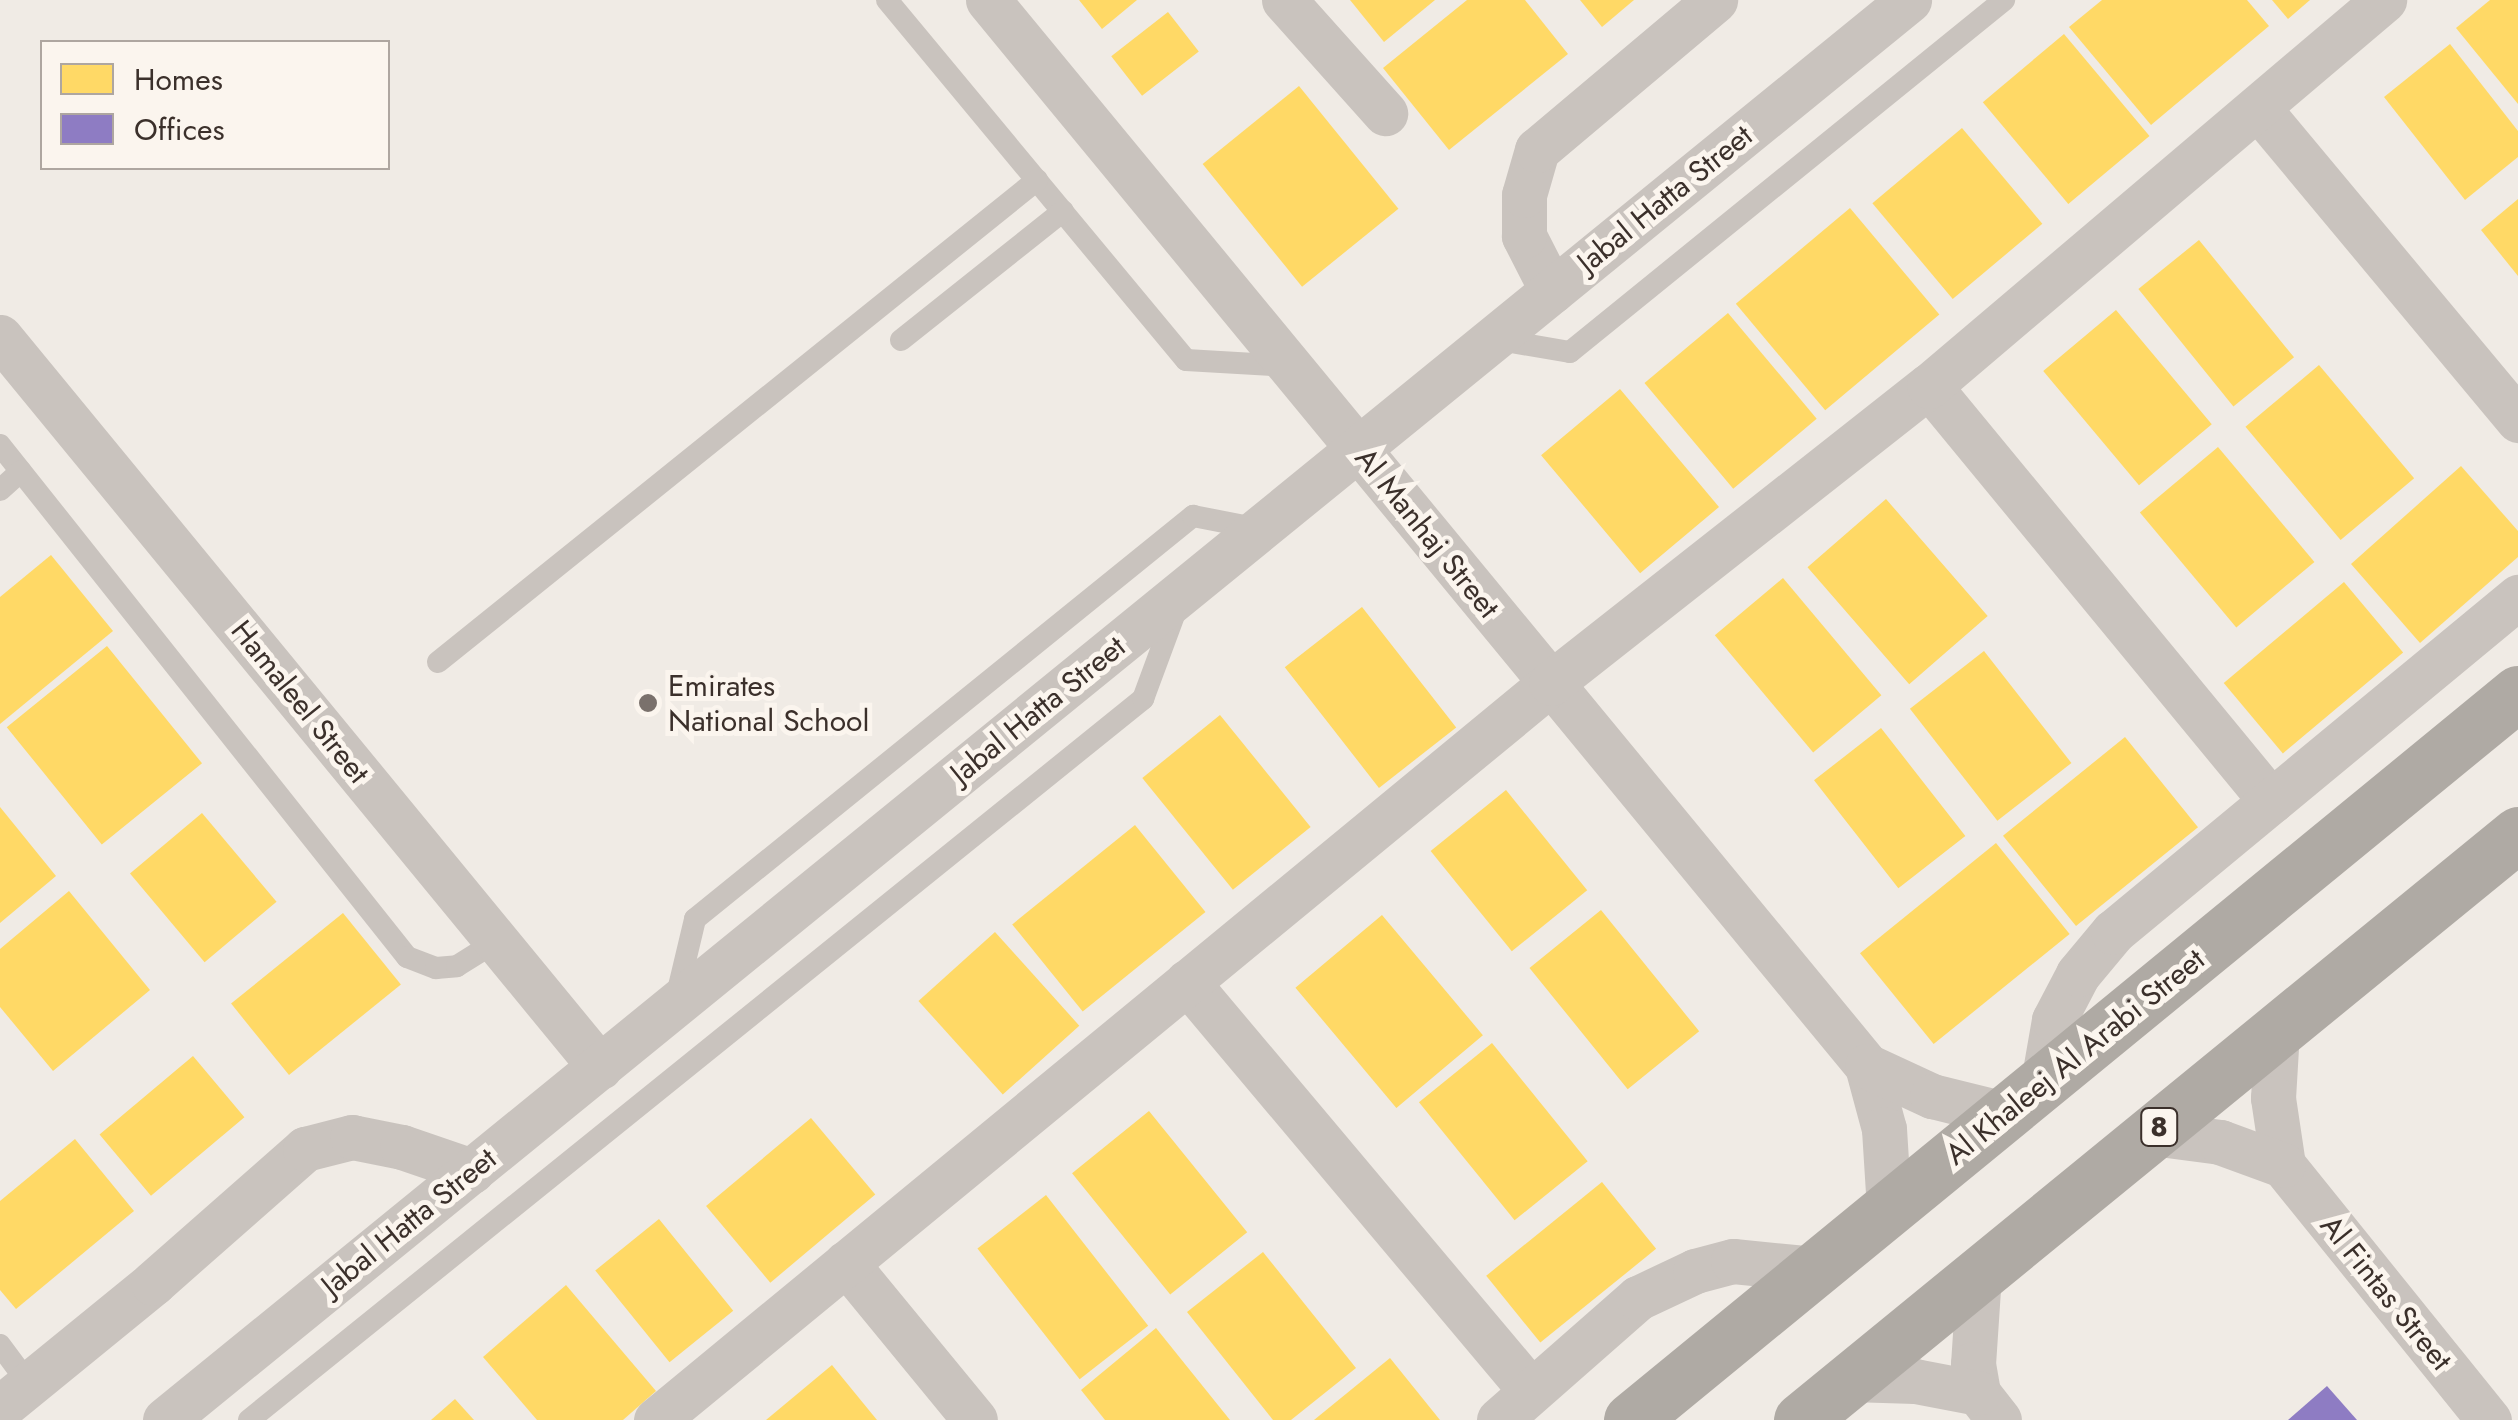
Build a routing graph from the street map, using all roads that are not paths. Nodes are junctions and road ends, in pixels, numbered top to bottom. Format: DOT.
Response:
graph roads {
  1 [pos="887,0"];
  2 [pos="988,0"];
  3 [pos="1284,0"];
  4 [pos="1715,0"];
  5 [pos="1910,0"];
  6 [pos="2004,0"];
  7 [pos="2384,0"];
  8 [pos="2259,109"];
  9 [pos="1385,113"];
  10 [pos="1037,180"];
  11 [pos="1063,211"];
  12 [pos="1552,291"];
  13 [pos="0,337"];
  14 [pos="1494,339"];
  15 [pos="901,340"];
  16 [pos="1290,366"];
  17 [pos="1929,386"];
  18 [pos="2518,420"];
  19 [pos="0,446"];
  20 [pos="1358,449"];
  21 [pos="21,471"];
  22 [pos="0,490"];
  23 [pos="1260,529"];
  24 [pos="1183,592"];
  25 [pos="2518,597"];
  26 [pos="438,662"];
  27 [pos="1551,684"];
  28 [pos="2518,693"];
  29 [pos="2271,801"];
  30 [pos="2518,834"];
  31 [pos="497,941"];
  32 [pos="1187,982"];
  33 [pos="675,1005"];
  34 [pos="2277,1030"];
  35 [pos="600,1066"];
  36 [pos="1867,1066"];
  37 [pos="2024,1098"];
  38 [pos="2152,1133"];
  39 [pos="2283,1165"];
  40 [pos="472,1171"];
  41 [pos="1889,1208"];
  42 [pos="846,1263"];
  43 [pos="1815,1269"];
  44 [pos="1978,1274"];
  45 [pos="0,1345"];
  46 [pos="1851,1379"];
  47 [pos="15,1396"];
  48 [pos="1515,1406"];
  49 [pos="1992,1413"];
  50 [pos="165,1420"];
  51 [pos="249,1420"];
  52 [pos="656,1420"];
  53 [pos="975,1420"];
  54 [pos="1631,1420"];
  55 [pos="1801,1420"];
  56 [pos="2489,1420"];
  1 -- 10 [label="lane"];
  2 -- 16 [label="street, Al Manhaj Street"];
  3 -- 9 [label="street"];
  4 -- 12 [label="street"];
  5 -- 12 [label="street, Jabal Hatta Street"];
  6 -- 14 [label="lane"];
  7 -- 8 [label="street"];
  8 -- 17 [label="street"];
  8 -- 18 [label="street"];
  10 -- 11 [label="lane"];
  10 -- 26 [label="lane"];
  11 -- 15 [label="lane"];
  11 -- 16 [label="lane"];
  12 -- 14 [label="street, Jabal Hatta Street"];
  13 -- 31 [label="street, Hamaleel Street"];
  14 -- 20 [label="street, Jabal Hatta Street"];
  16 -- 20 [label="street, Al Manhaj Street"];
  17 -- 27 [label="street"];
  17 -- 29 [label="street"];
  19 -- 21 [label="lane"];
  20 -- 23 [label="street, Jabal Hatta Street"];
  20 -- 27 [label="street, Al Manhaj Street"];
  21 -- 22 [label="lane"];
  21 -- 31 [label="lane"];
  23 -- 24 [label="street, Jabal Hatta Street"];
  23 -- 33 [label="lane"];
  24 -- 33 [label="street, Jabal Hatta Street"];
  24 -- 51 [label="lane"];
  25 -- 29 [label="street"];
  27 -- 32 [label="street"];
  27 -- 36 [label="street, Al Manhaj Street"];
  28 -- 37 [label="highway, Al Khaleej Al Arabi Street"];
  29 -- 37 [label="street"];
  30 -- 34 [label="highway, 8"];
  31 -- 35 [label="street, Hamaleel Street"];
  32 -- 42 [label="street"];
  32 -- 48 [label="street"];
  33 -- 35 [label="street, Jabal Hatta Street"];
  34 -- 38 [label="highway, 8"];
  34 -- 39 [label="street"];
  35 -- 40 [label="street, Jabal Hatta Street"];
  36 -- 37 [label="street, Al Manhaj Street"];
  36 -- 41 [label="street, Al Manhaj Street"];
  37 -- 41 [label="highway, Al Khaleej Al Arabi Street"];
  38 -- 39 [label="street"];
  38 -- 44 [label="highway, 8"];
  39 -- 56 [label="street, Al Fintas Street"];
  40 -- 47 [label="street"];
  40 -- 50 [label="street, Jabal Hatta Street"];
  41 -- 43 [label="highway, Al Khaleej Al Arabi Street"];
  42 -- 52 [label="street"];
  42 -- 53 [label="street"];
  43 -- 48 [label="street"];
  43 -- 54 [label="highway, Al Khaleej Al Arabi Street"];
  44 -- 46 [label="highway, 8"];
  44 -- 49 [label="street"];
  45 -- 47 [label="lane"];
  46 -- 49 [label="street"];
  46 -- 55 [label="highway, 8"];
}
